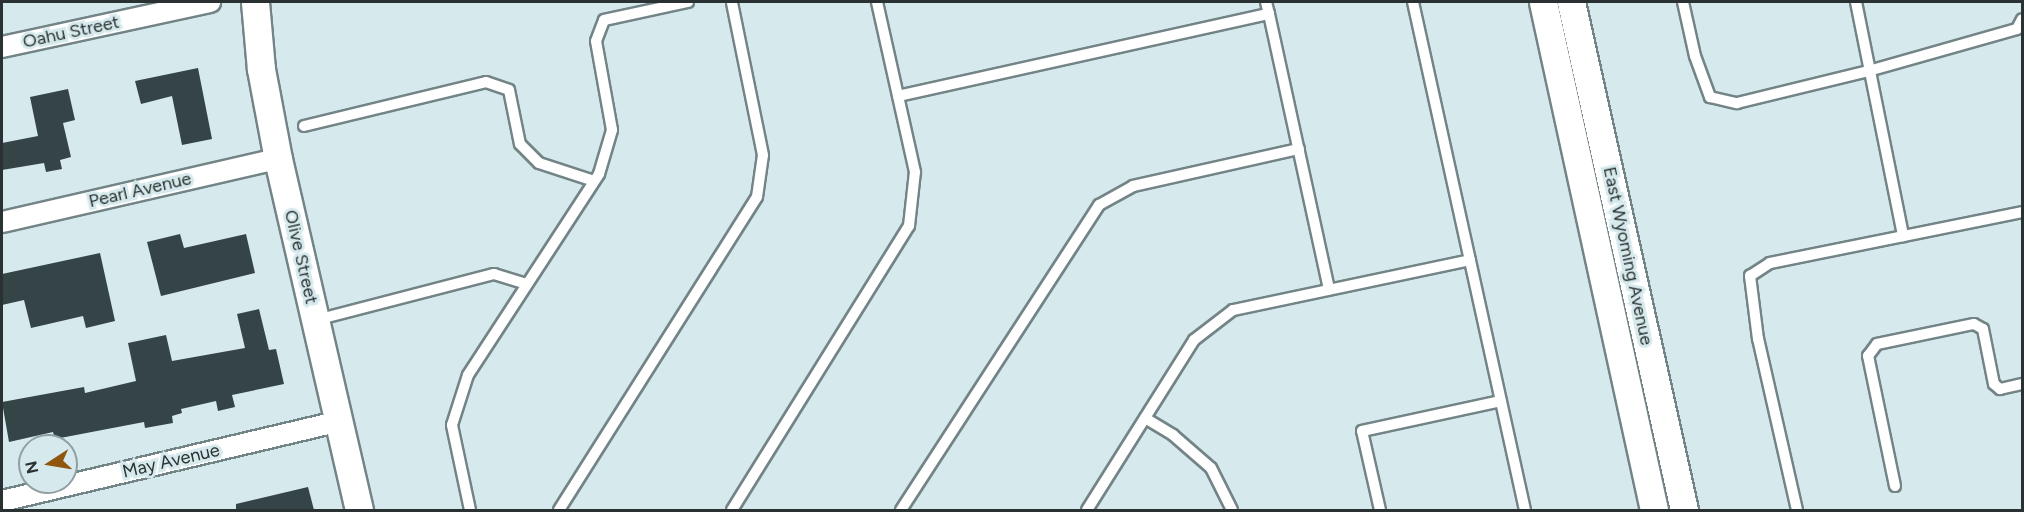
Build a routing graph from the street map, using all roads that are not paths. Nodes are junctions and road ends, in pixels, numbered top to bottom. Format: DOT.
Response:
graph roads {
  1 [pos="210,2"];
  2 [pos="255,2"];
  3 [pos="688,2"];
  4 [pos="732,2"];
  5 [pos="877,2"];
  6 [pos="1266,2"];
  7 [pos="1413,2"];
  8 [pos="1543,2"];
  9 [pos="1571,2"];
  10 [pos="1683,2"];
  11 [pos="1856,2"];
  12 [pos="1269,14"];
  13 [pos="2022,19"];
  14 [pos="2,47"];
  15 [pos="1872,70"];
  16 [pos="898,96"];
  17 [pos="304,126"];
  18 [pos="1299,149"];
  19 [pos="278,159"];
  20 [pos="594,181"];
  21 [pos="2022,212"];
  22 [pos="2,222"];
  23 [pos="1903,236"];
  24 [pos="1470,260"];
  25 [pos="527,284"];
  26 [pos="1329,290"];
  27 [pos="316,320"];
  28 [pos="2022,384"];
  29 [pos="1501,401"];
  30 [pos="1145,418"];
  31 [pos="340,421"];
  32 [pos="1895,486"];
  33 [pos="2,501"];
  34 [pos="360,510"];
  35 [pos="470,510"];
  36 [pos="559,510"];
  37 [pos="732,510"];
  38 [pos="901,510"];
  39 [pos="1087,510"];
  40 [pos="1232,510"];
  41 [pos="1380,510"];
  42 [pos="1525,510"];
  43 [pos="1654,510"];
  44 [pos="1684,510"];
  45 [pos="1797,510"];
  1 -- 14 [label="street, Oahu Street"];
  2 -- 19 [label="street, Olive Street"];
  3 -- 20 [label="lane"];
  4 -- 36 [label="lane"];
  5 -- 16 [label="lane"];
  6 -- 12 [label="lane"];
  7 -- 24 [label="lane"];
  8 -- 43 [label="street, East Wyoming Avenue"];
  9 -- 44 [label="street, East Wyoming Avenue"];
  10 -- 15 [label="lane"];
  11 -- 15 [label="lane"];
  12 -- 16 [label="lane"];
  12 -- 18 [label="lane"];
  13 -- 15 [label="lane"];
  15 -- 23 [label="lane"];
  16 -- 37 [label="lane"];
  17 -- 20 [label="lane"];
  18 -- 26 [label="lane"];
  18 -- 38 [label="lane"];
  19 -- 22 [label="street, Pearl Avenue"];
  19 -- 27 [label="street, Olive Street"];
  20 -- 25 [label="lane"];
  21 -- 23 [label="lane"];
  23 -- 45 [label="lane"];
  24 -- 26 [label="lane"];
  24 -- 29 [label="lane"];
  25 -- 27 [label="lane"];
  25 -- 35 [label="lane"];
  26 -- 30 [label="lane"];
  27 -- 31 [label="street, Olive Street"];
  28 -- 32 [label="lane"];
  29 -- 41 [label="lane"];
  29 -- 42 [label="lane"];
  30 -- 39 [label="lane"];
  30 -- 40 [label="lane"];
  31 -- 33 [label="street, May Avenue"];
  31 -- 34 [label="street, Olive Street"];
}
